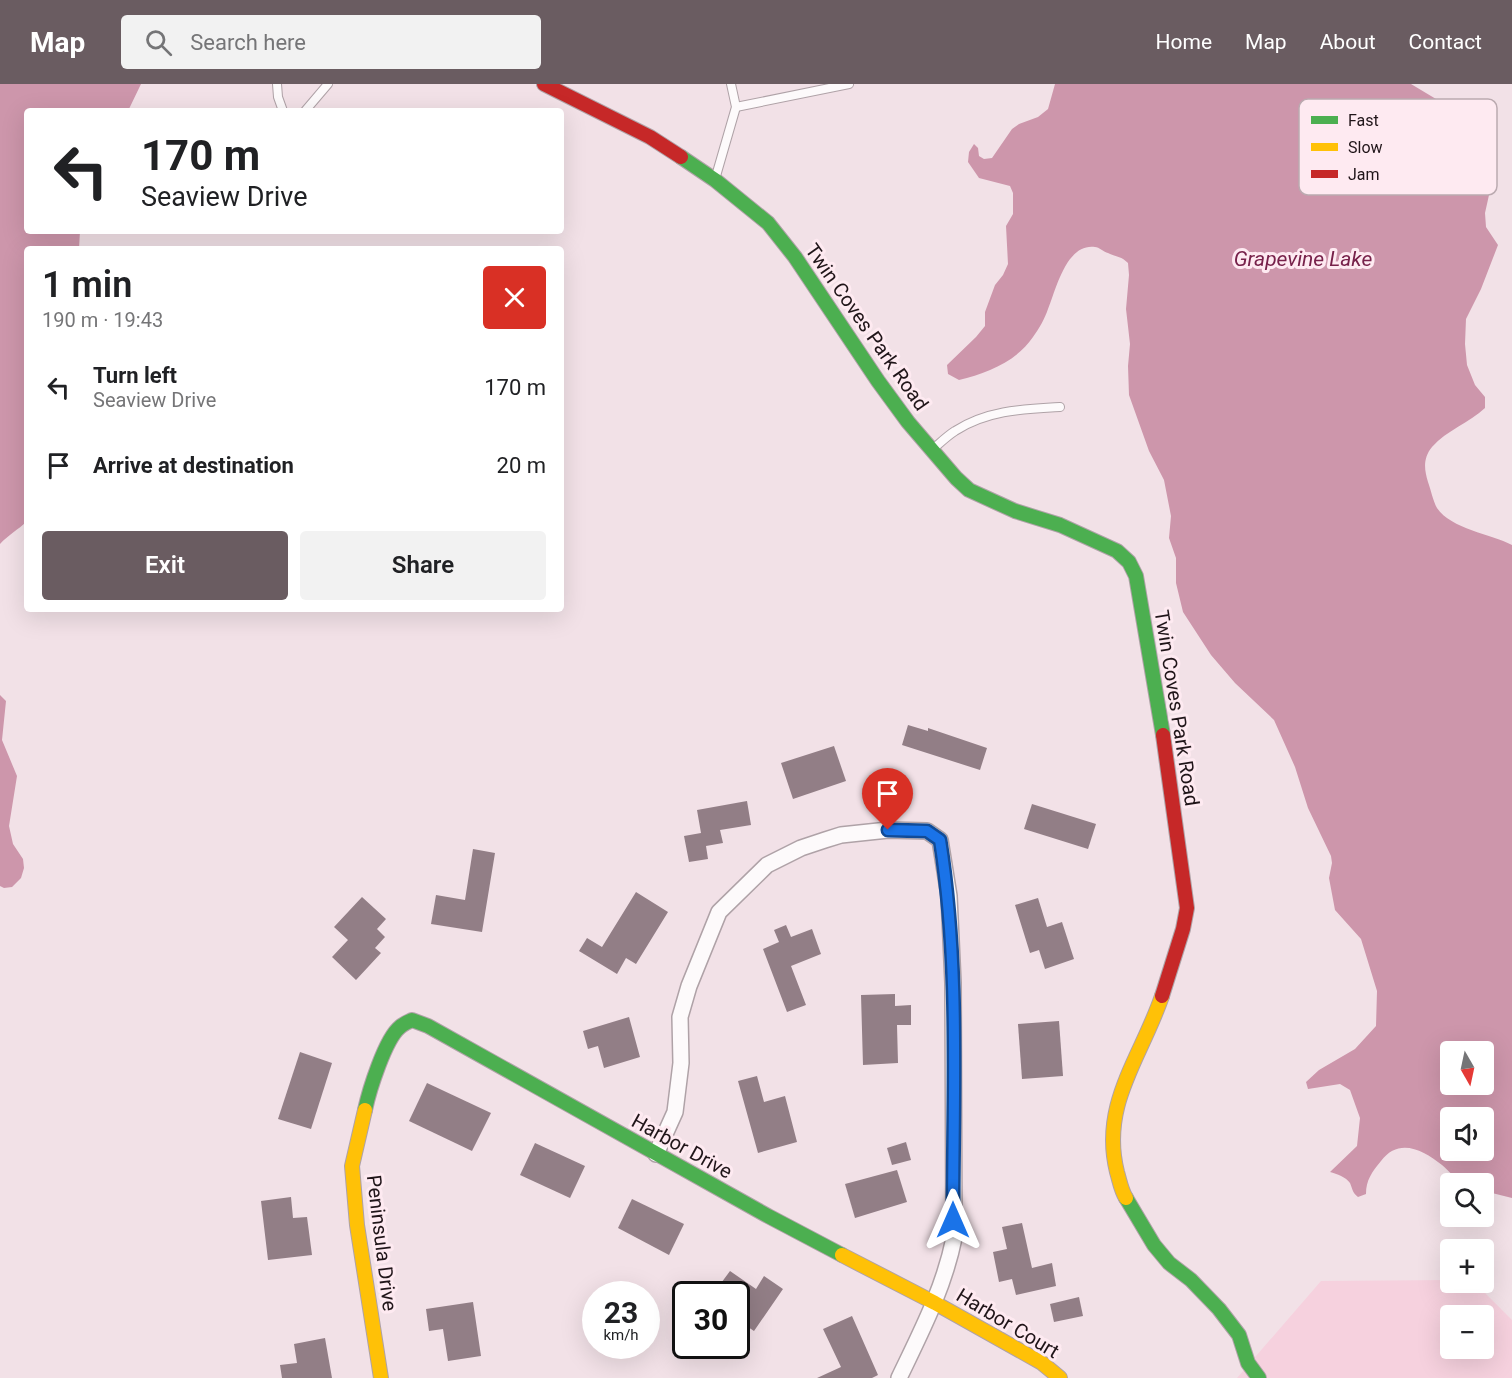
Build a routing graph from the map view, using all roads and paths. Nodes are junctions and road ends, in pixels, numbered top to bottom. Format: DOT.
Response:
graph roads {
  1 [pos="277,84"];
  2 [pos="328,84"];
  3 [pos="544,84"];
  4 [pos="731,84"];
  5 [pos="849,84"];
  6 [pos="736,107"];
  7 [pos="282,108"];
  8 [pos="308,108"];
  9 [pos="715,180"];
  10 [pos="1060,407"];
  11 [pos="932,450"];
  12 [pos="412,1020"];
  13 [pos="656,1154"];
  14 [pos="935,1303"];
  15 [pos="381,1378"];
  16 [pos="900,1378"];
  17 [pos="1060,1378"];
  18 [pos="1259,1378"];
  1 -- 7 [label="lane"];
  2 -- 8 [label="lane"];
  3 -- 9 [label="street, Twin Coves Park Road"];
  4 -- 6 [label="lane"];
  5 -- 6 [label="lane"];
  6 -- 9 [label="lane"];
  9 -- 11 [label="street, Twin Coves Park Road"];
  10 -- 11 [label="lane"];
  11 -- 18 [label="street, Twin Coves Park Road"];
  12 -- 13 [label="street, Harbor Drive"];
  12 -- 15 [label="street, Peninsula Drive"];
  13 -- 14 [label="street, Harbor Drive"];
  13 -- 14 [label="street"];
  14 -- 16 [label="street"];
  14 -- 17 [label="street, Harbor Court"];
}
